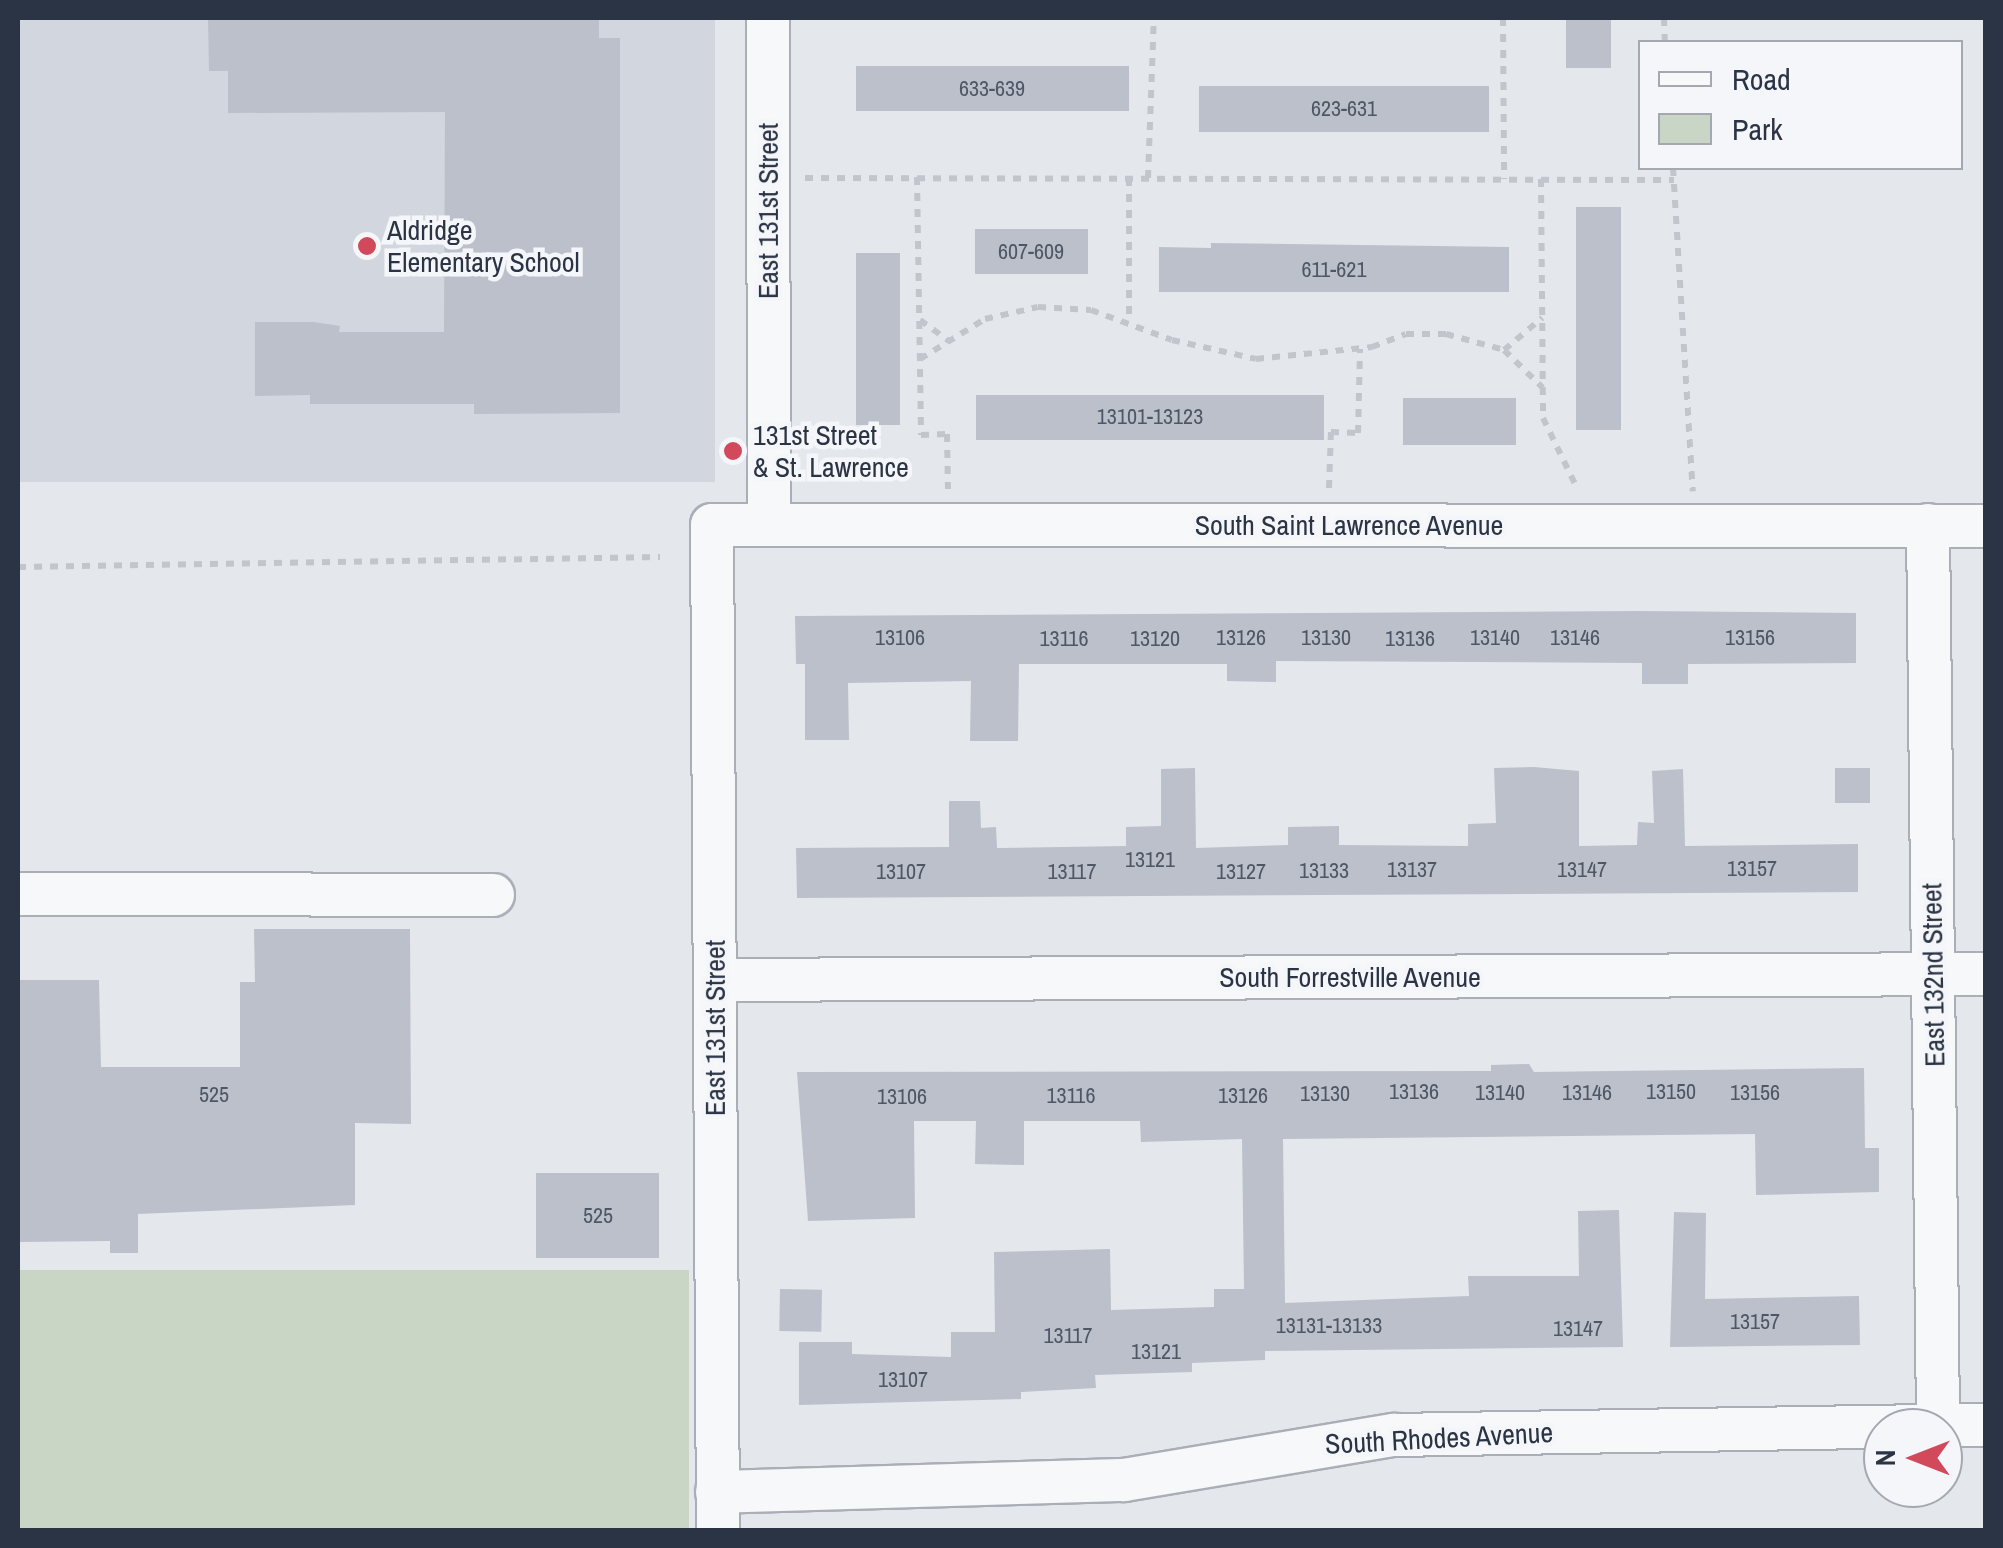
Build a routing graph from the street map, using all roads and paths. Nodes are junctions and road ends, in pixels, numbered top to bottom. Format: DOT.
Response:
graph roads {
  1 [pos="768,18"];
  2 [pos="1154,18"];
  3 [pos="1502,18"];
  4 [pos="1673,170"];
  5 [pos="917,176"];
  6 [pos="799,178"];
  7 [pos="1129,178"];
  8 [pos="1148,178"];
  9 [pos="1504,179"];
  10 [pos="1541,180"];
  11 [pos="1674,180"];
  12 [pos="1542,318"];
  13 [pos="920,320"];
  14 [pos="1129,320"];
  15 [pos="949,342"];
  16 [pos="1360,349"];
  17 [pos="1504,350"];
  18 [pos="920,359"];
  19 [pos="1543,388"];
  20 [pos="1329,494"];
  21 [pos="1580,494"];
  22 [pos="1693,494"];
  23 [pos="948,496"];
  24 [pos="712,525"];
  25 [pos="769,525"];
  26 [pos="1928,525"];
  27 [pos="1986,526"];
  28 [pos="660,557"];
  29 [pos="18,567"];
  30 [pos="18,894"];
  31 [pos="493,895"];
  32 [pos="1933,974"];
  33 [pos="1986,974"];
  34 [pos="715,980"];
  35 [pos="1938,1408"];
  36 [pos="1863,1426"];
  37 [pos="717,1511"];
  1 -- 25 [label="street, East 131st Street"];
  2 -- 8 [label="path"];
  3 -- 9 [label="path"];
  4 -- 11 [label="path"];
  5 -- 6 [label="path"];
  5 -- 7 [label="path"];
  5 -- 13 [label="path"];
  7 -- 8 [label="path"];
  7 -- 14 [label="path"];
  8 -- 9 [label="path"];
  9 -- 10 [label="path"];
  10 -- 11 [label="path"];
  10 -- 12 [label="path"];
  11 -- 22 [label="path"];
  12 -- 17 [label="path"];
  12 -- 19 [label="path"];
  13 -- 15 [label="path"];
  13 -- 18 [label="path"];
  14 -- 15 [label="path"];
  14 -- 16 [label="path"];
  15 -- 18 [label="path"];
  16 -- 17 [label="path"];
  16 -- 20 [label="path"];
  17 -- 19 [label="path"];
  18 -- 23 [label="path"];
  19 -- 21 [label="path"];
  24 -- 25 [label="street, South Saint Lawrence Avenue"];
  24 -- 34 [label="street, East 131st Street"];
  25 -- 26 [label="street, South Saint Lawrence Avenue"];
  26 -- 27 [label="street, South Saint Lawrence Avenue"];
  26 -- 32 [label="street, East 132nd Street"];
  28 -- 29 [label="path"];
  30 -- 31 [label="street"];
  32 -- 33 [label="street, South Forrestville Avenue"];
  32 -- 34 [label="street, South Forrestville Avenue"];
  32 -- 35 [label="street, East 132nd Street"];
  34 -- 37 [label="street, East 131st Street"];
  36 -- 37 [label="street, South Rhodes Avenue"];
}
